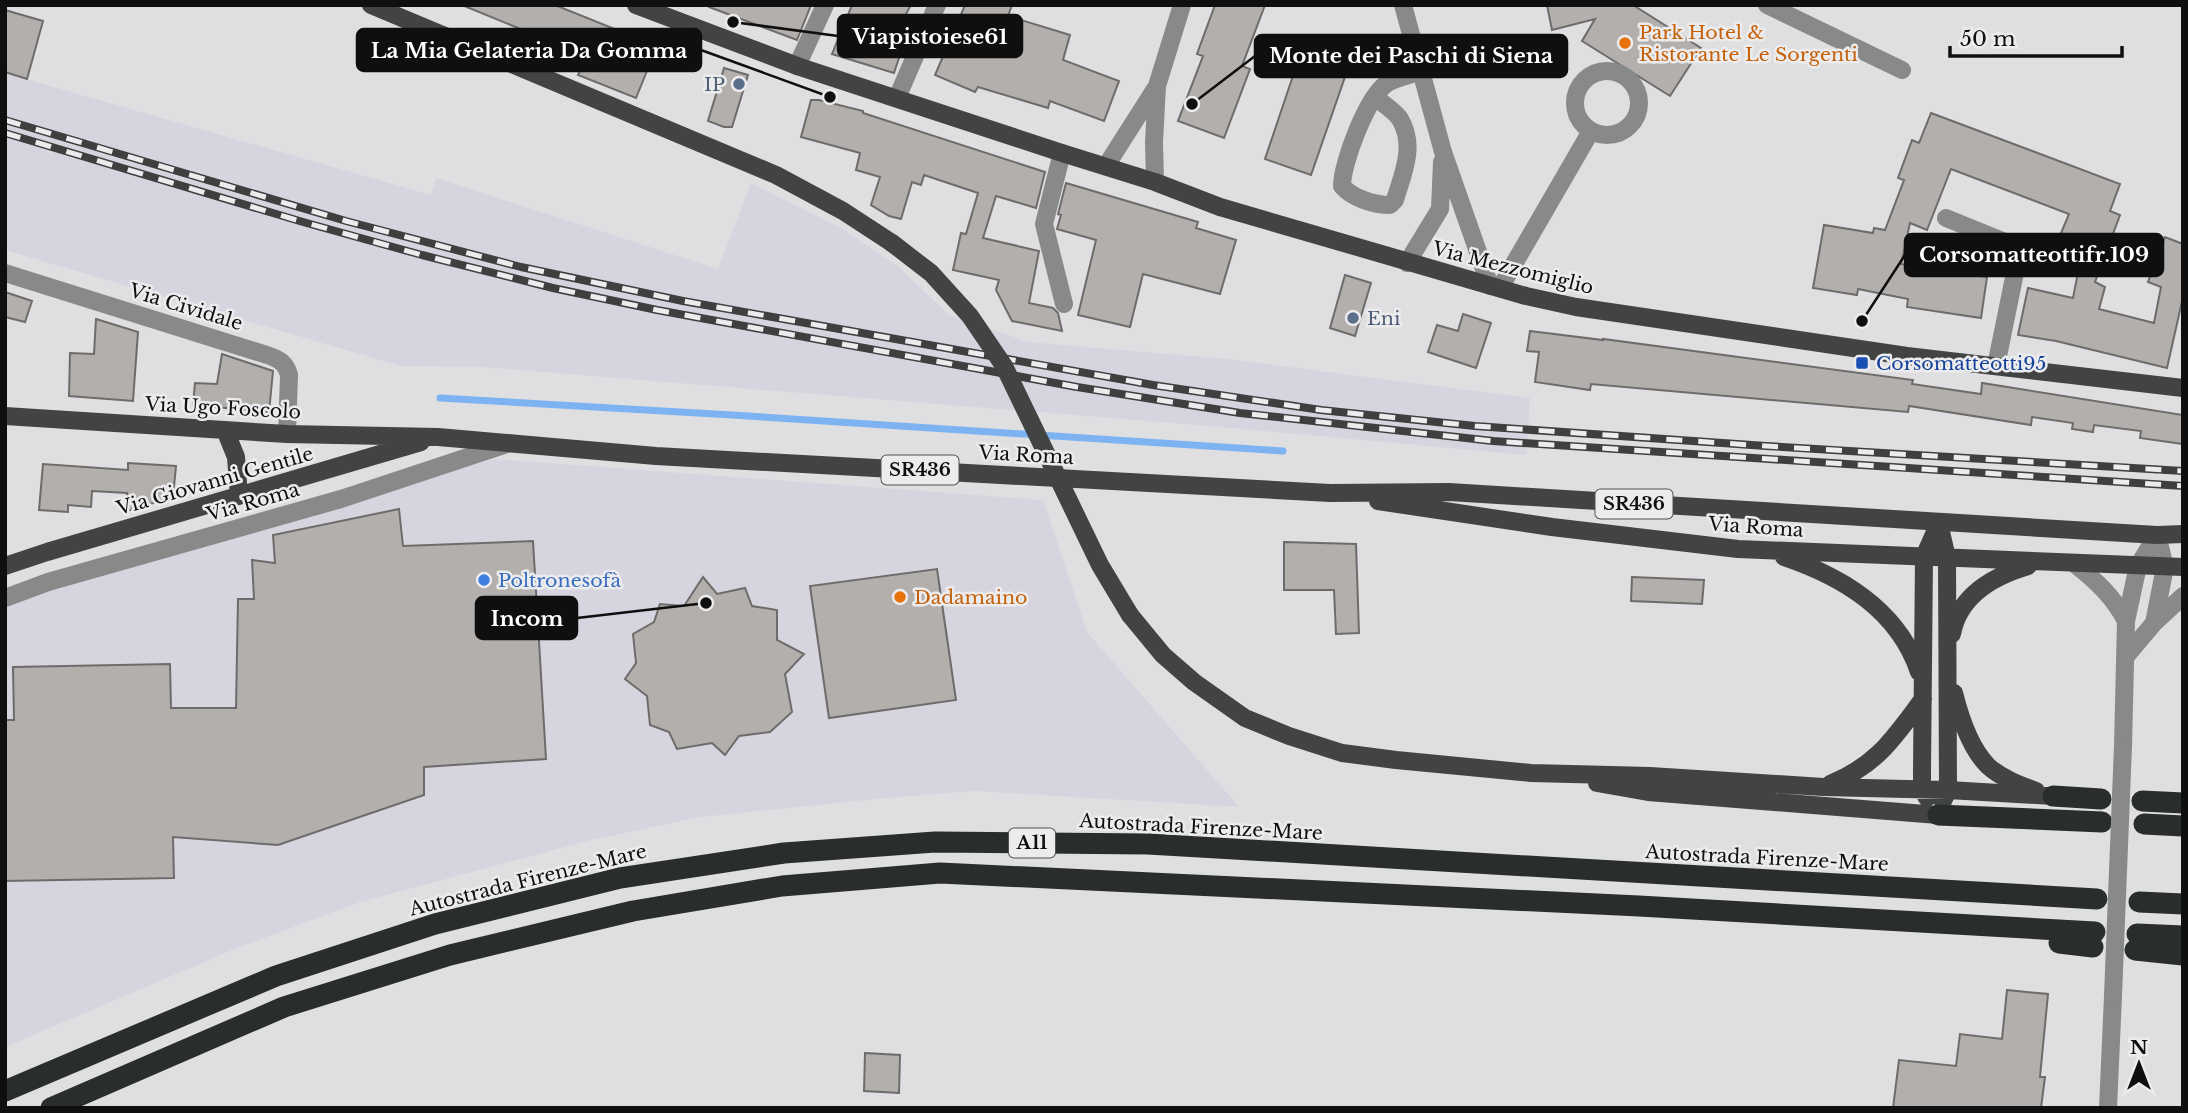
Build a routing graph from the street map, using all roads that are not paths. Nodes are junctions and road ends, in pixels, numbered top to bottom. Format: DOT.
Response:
graph roads {
  1 [pos="371,5"];
  2 [pos="636,5"];
  3 [pos="825,5"];
  4 [pos="937,5"];
  5 [pos="1182,5"];
  6 [pos="1403,5"];
  7 [pos="1768,5"];
  8 [pos="797,66"];
  9 [pos="1902,70"];
  10 [pos="1421,71"];
  11 [pos="1157,86"];
  12 [pos="1375,97"];
  13 [pos="897,98"];
  14 [pos="1591,131"];
  15 [pos="1443,152"];
  16 [pos="1062,153"];
  17 [pos="1106,166"];
  18 [pos="1155,182"];
  19 [pos="1946,218"];
  20 [pos="1408,263"];
  21 [pos="5,273"];
  22 [pos="1495,287"];
  23 [pos="1064,304"];
  24 [pos="1996,366"];
  25 [pos="2183,388"];
  26 [pos="5,416"];
  27 [pos="225,430"];
  28 [pos="287,434"];
  29 [pos="438,438"];
  30 [pos="510,443"];
  31 [pos="1329,493"];
  32 [pos="239,496"];
  33 [pos="1939,523"];
  34 [pos="2183,534"];
  35 [pos="2157,535"];
  36 [pos="1764,550"];
  37 [pos="1924,557"];
  38 [pos="1947,558"];
  39 [pos="2042,562"];
  40 [pos="2075,564"];
  41 [pos="5,566"];
  42 [pos="2138,566"];
  43 [pos="2174,567"];
  44 [pos="2183,596"];
  45 [pos="5,598"];
  46 [pos="2126,621"];
  47 [pos="2154,623"];
  48 [pos="2127,655"];
  49 [pos="1947,659"];
  50 [pos="1924,693"];
  51 [pos="1531,773"];
  52 [pos="1823,787"];
  53 [pos="1922,789"];
  54 [pos="1948,790"];
  55 [pos="2053,796"];
  56 [pos="2101,799"];
  57 [pos="2142,801"];
  58 [pos="2183,803"];
  59 [pos="1938,815"];
  60 [pos="2102,822"];
  61 [pos="2144,824"];
  62 [pos="2183,826"];
  63 [pos="2097,899"];
  64 [pos="2139,902"];
  65 [pos="2183,904"];
  66 [pos="2183,936"];
  67 [pos="2094,939"];
  68 [pos="2183,954"];
  69 [pos="5,1091"];
  70 [pos="51,1108"];
  71 [pos="2108,1108"];
  1 -- 51 [label="main road, bridge"];
  2 -- 8 [label="main road, Via Mezzomiglio"];
  3 -- 8 [label="street"];
  4 -- 13 [label="street"];
  5 -- 11 [label="street"];
  6 -- 10 [label="street"];
  7 -- 9 [label="street"];
  8 -- 13 [label="main road, Via Mezzomiglio"];
  10 -- 12 [label="street"];
  10 -- 15 [label="street"];
  11 -- 17 [label="street"];
  11 -- 18 [label="street"];
  12 -- 12 [label="street"];
  13 -- 16 [label="main road, Via Mezzomiglio"];
  14 -- 22 [label="street"];
  15 -- 20 [label="street"];
  15 -- 22 [label="street"];
  16 -- 17 [label="main road, Via Mezzomiglio"];
  16 -- 23 [label="street"];
  17 -- 18 [label="main road, Via Mezzomiglio"];
  18 -- 20 [label="main road, Via Mezzomiglio"];
  19 -- 24 [label="street"];
  20 -- 22 [label="main road, Via Mezzomiglio"];
  21 -- 28 [label="street, Via Cividale"];
  22 -- 24 [label="main road, Via Mezzomiglio"];
  24 -- 25 [label="main road, Via Mezzomiglio"];
  26 -- 27 [label="main road, Via Ugo Foscolo"];
  27 -- 28 [label="main road, Via Ugo Foscolo"];
  27 -- 32 [label="main road"];
  28 -- 29 [label="main road, Via Ugo Foscolo"];
  29 -- 30 [label="main road, Via Roma / SR436"];
  29 -- 32 [label="main road, Via Giovanni Gentile"];
  30 -- 31 [label="main road, Via Roma / SR436"];
  30 -- 45 [label="street, Via Roma"];
  31 -- 33 [label="main road, Via Roma / SR436"];
  31 -- 36 [label="main road, Via Roma / SR436"];
  32 -- 41 [label="main road, Via Giovanni Gentile"];
  33 -- 35 [label="main road, Via Roma / SR436"];
  33 -- 37 [label="main road"];
  33 -- 38 [label="main road"];
  34 -- 35 [label="main road, Via Roma / SR436"];
  35 -- 42 [label="street"];
  35 -- 43 [label="street"];
  36 -- 37 [label="main road, Via Roma / SR436"];
  36 -- 50 [label="main road"];
  37 -- 38 [label="main road, Via Roma / SR436"];
  37 -- 50 [label="main road"];
  38 -- 39 [label="main road, Via Roma / SR436"];
  38 -- 49 [label="main road"];
  39 -- 40 [label="main road, Via Roma / SR436"];
  39 -- 49 [label="main road"];
  40 -- 42 [label="main road, Via Roma / SR436"];
  40 -- 46 [label="street"];
  42 -- 43 [label="main road, Via Roma / SR436"];
  42 -- 46 [label="street"];
  43 -- 47 [label="street"];
  44 -- 47 [label="street"];
  46 -- 48 [label="street"];
  47 -- 48 [label="street"];
  48 -- 71 [label="street, bridge"];
  49 -- 54 [label="main road"];
  49 -- 55 [label="main road"];
  50 -- 52 [label="main road"];
  50 -- 53 [label="main road"];
  51 -- 52 [label="main road"];
  51 -- 59 [label="main road"];
  52 -- 53 [label="main road"];
  53 -- 54 [label="main road"];
  53 -- 59 [label="main road"];
  54 -- 55 [label="main road"];
  54 -- 59 [label="main road"];
  55 -- 56 [label="highway"];
  57 -- 58 [label="highway"];
  59 -- 60 [label="highway"];
  61 -- 62 [label="highway"];
  63 -- 69 [label="highway, Autostrada Firenze-Mare / A11"];
  64 -- 65 [label="highway"];
  66 -- 68 [label="highway"];
  67 -- 70 [label="highway, A11"];
}
